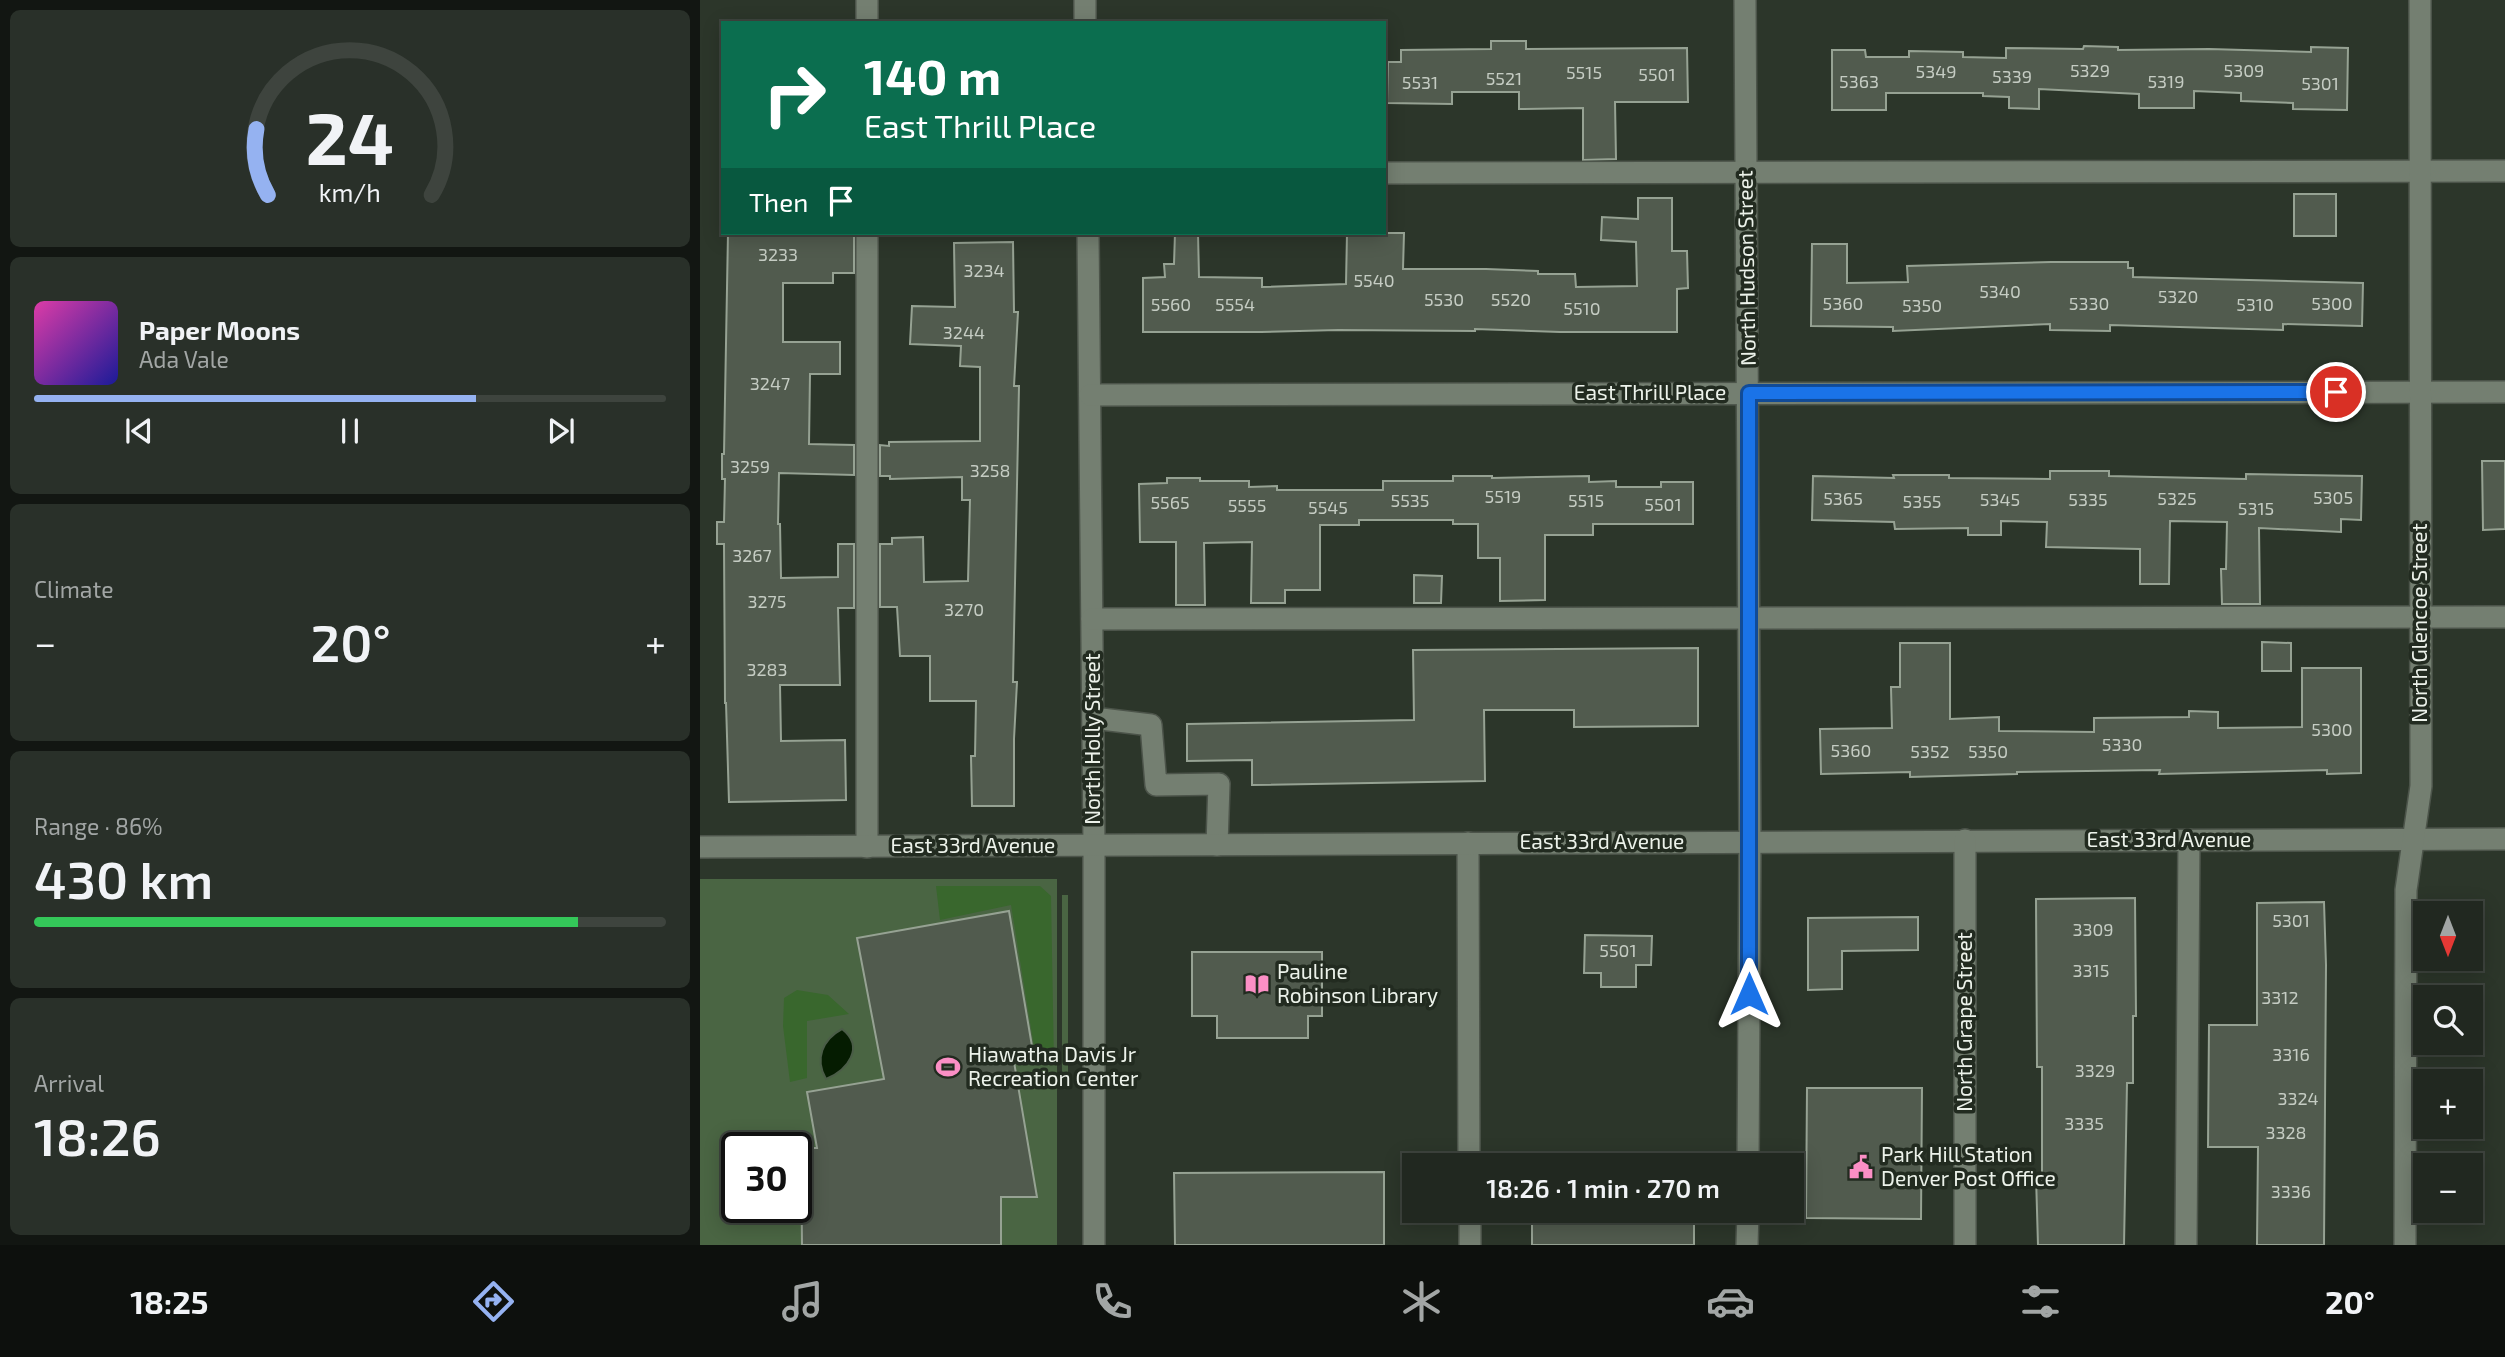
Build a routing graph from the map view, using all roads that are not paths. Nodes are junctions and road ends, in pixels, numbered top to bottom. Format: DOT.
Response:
graph roads {
  1 [pos="867,0"];
  2 [pos="1085,0"];
  3 [pos="1745,0"];
  4 [pos="2420,0"];
  5 [pos="867,21"];
  6 [pos="1085,21"];
  7 [pos="1746,171"];
  8 [pos="2420,171"];
  9 [pos="2505,171"];
  10 [pos="1386,173"];
  11 [pos="867,235"];
  12 [pos="1088,235"];
  13 [pos="2420,392"];
  14 [pos="2505,392"];
  15 [pos="1749,393"];
  16 [pos="1090,395"];
  17 [pos="2420,617"];
  18 [pos="2505,617"];
  19 [pos="1092,619"];
  20 [pos="1749,619"];
  21 [pos="1093,718"];
  22 [pos="2414,839"];
  23 [pos="2505,839"];
  24 [pos="1965,840"];
  25 [pos="2189,840"];
  26 [pos="1750,842"];
  27 [pos="1468,843"];
  28 [pos="1094,845"];
  29 [pos="1217,845"];
  30 [pos="700,847"];
  31 [pos="867,847"];
  32 [pos="1469,1153"];
  33 [pos="1748,1153"];
  34 [pos="1470,1223"];
  35 [pos="1748,1223"];
  36 [pos="1094,1245"];
  37 [pos="1470,1245"];
  38 [pos="1747,1245"];
  39 [pos="1965,1245"];
  40 [pos="2186,1245"];
  41 [pos="2405,1245"];
  1 -- 5 [label="street"];
  2 -- 6 [label="street"];
  3 -- 7 [label="street, North Hudson Street"];
  4 -- 8 [label="street, North Glencoe Street"];
  7 -- 8 [label="street"];
  7 -- 10 [label="street"];
  7 -- 15 [label="street, North Hudson Street"];
  8 -- 9 [label="street"];
  8 -- 13 [label="street, North Glencoe Street"];
  11 -- 31 [label="street"];
  12 -- 16 [label="street, North Holly Street"];
  13 -- 14 [label="street, East Thrill Place"];
  13 -- 15 [label="street, East Thrill Place"];
  13 -- 17 [label="street, North Glencoe Street"];
  15 -- 16 [label="street, East Thrill Place"];
  15 -- 20 [label="street, North Hudson Street"];
  16 -- 19 [label="street, North Holly Street"];
  17 -- 18 [label="street"];
  17 -- 20 [label="street"];
  17 -- 22 [label="street, North Glencoe Street"];
  19 -- 20 [label="street"];
  19 -- 21 [label="street, North Holly Street"];
  20 -- 26 [label="street, North Hudson Street"];
  21 -- 28 [label="street, North Holly Street"];
  21 -- 29 [label="street"];
  22 -- 23 [label="street, East 33rd Avenue"];
  22 -- 25 [label="street, East 33rd Avenue"];
  22 -- 41 [label="street, North Glencoe Street"];
  24 -- 25 [label="street, East 33rd Avenue"];
  24 -- 26 [label="street, East 33rd Avenue"];
  24 -- 39 [label="street, North Grape Street"];
  25 -- 40 [label="street"];
  26 -- 27 [label="street, East 33rd Avenue"];
  26 -- 33 [label="street, North Hudson Street"];
  27 -- 29 [label="street, East 33rd Avenue"];
  27 -- 32 [label="street"];
  28 -- 29 [label="street, East 33rd Avenue"];
  28 -- 31 [label="street, East 33rd Avenue"];
  28 -- 36 [label="street, North Holly Street"];
  30 -- 31 [label="street, East 33rd Avenue"];
  34 -- 37 [label="street"];
  35 -- 38 [label="street"];
}
